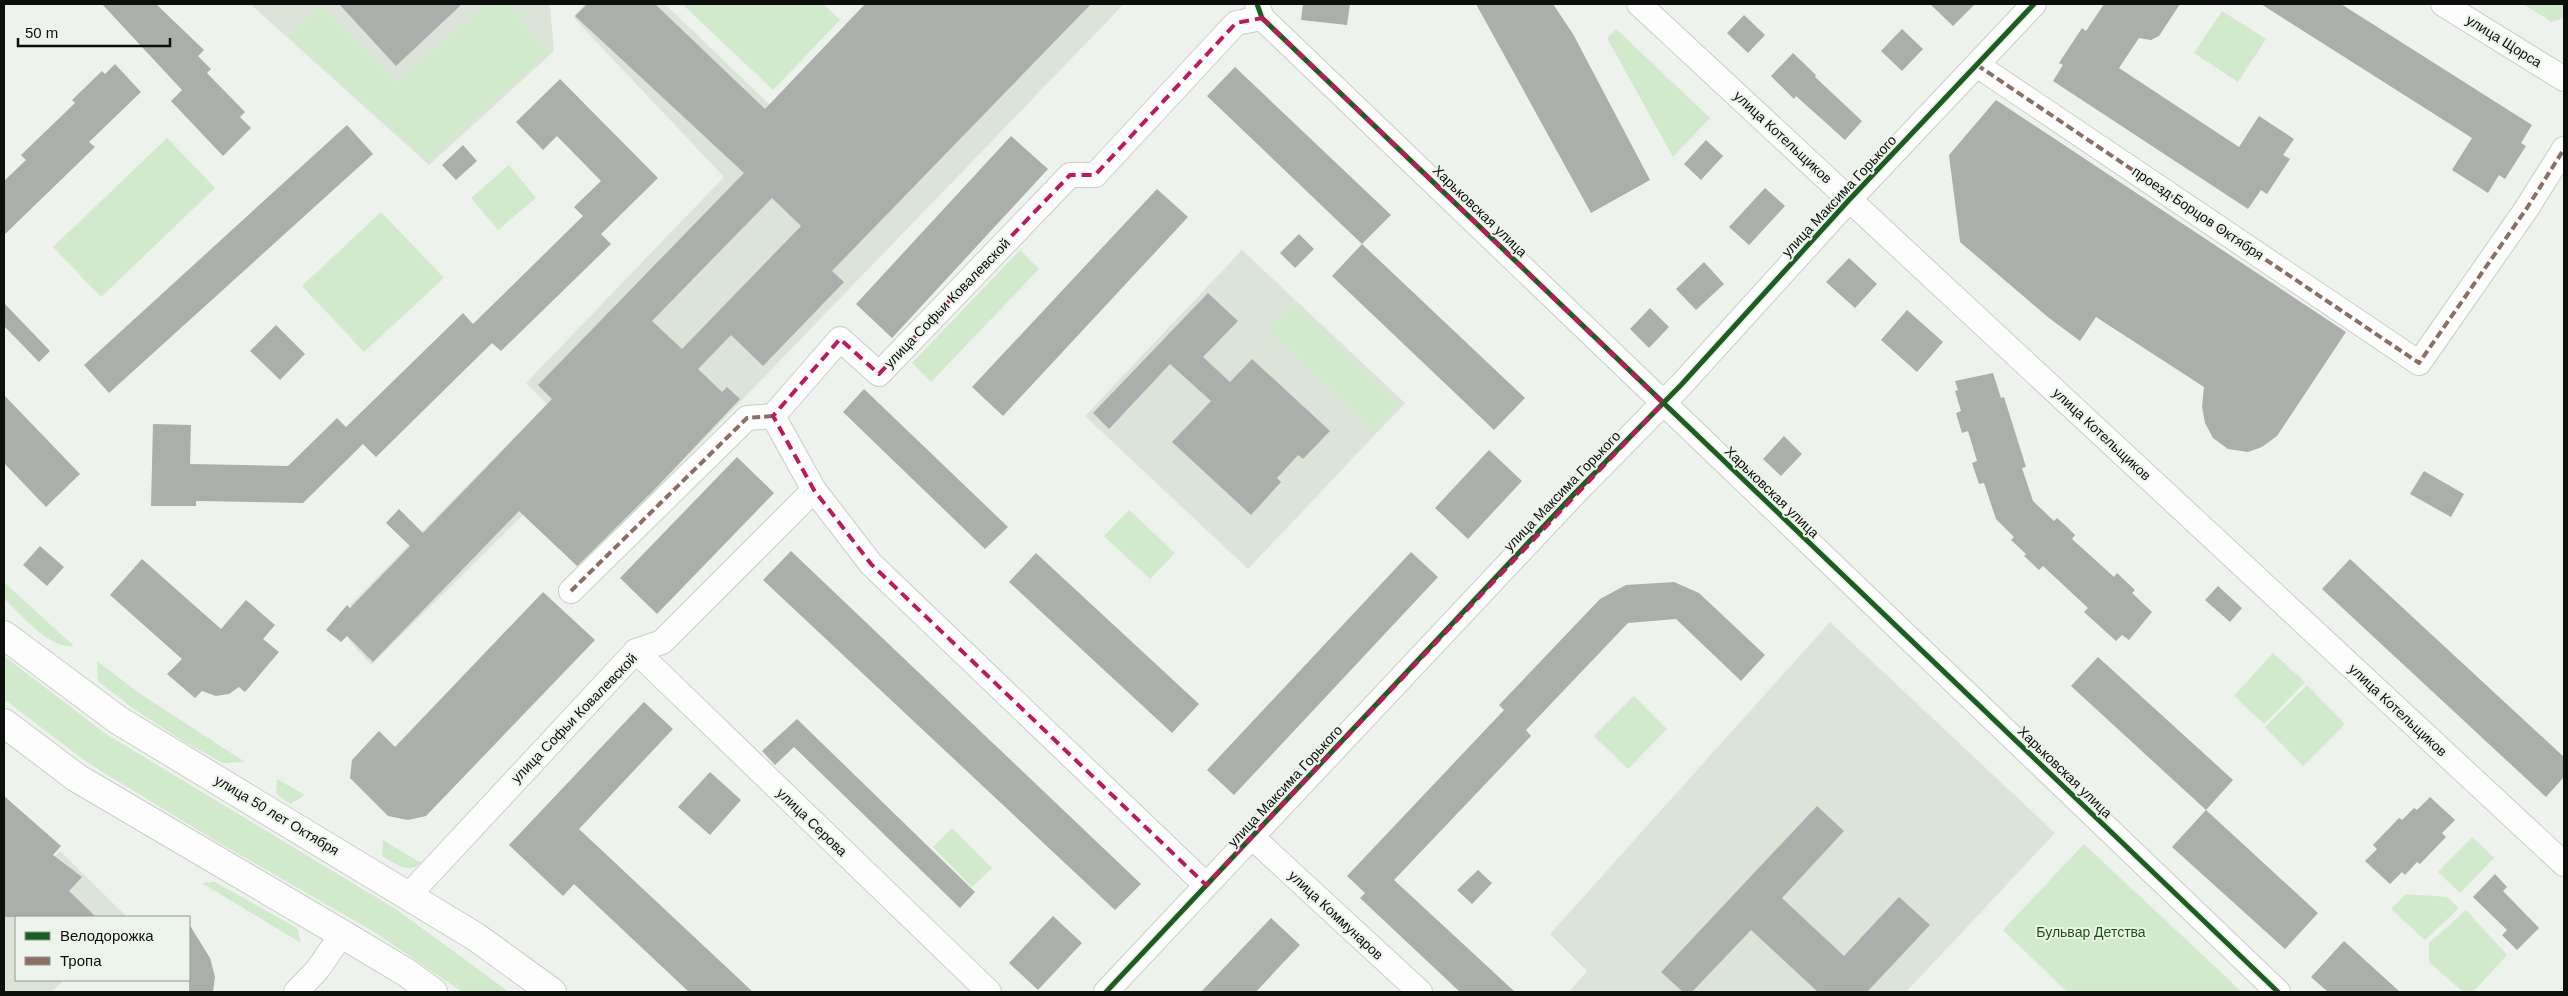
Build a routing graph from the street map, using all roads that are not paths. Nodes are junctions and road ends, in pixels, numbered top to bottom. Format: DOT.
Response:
graph roads {
  1 [pos="1639,4"];
  2 [pos="2443,4"];
  3 [pos="2028,6"];
  4 [pos="1260,11"];
  5 [pos="1977,65"];
  6 [pos="2564,79"];
  7 [pos="2564,149"];
  8 [pos="1849,200"];
  9 [pos="1663,403"];
  10 [pos="772,416"];
  11 [pos="814,490"];
  12 [pos="571,591"];
  13 [pos="4,635"];
  14 [pos="636,651"];
  15 [pos="4,723"];
  16 [pos="1252,837"];
  17 [pos="2564,864"];
  18 [pos="1206,885"];
  19 [pos="408,896"];
  20 [pos="342,934"];
  21 [pos="296,992"];
  22 [pos="433,992"];
  23 [pos="552,992"];
  24 [pos="989,992"];
  25 [pos="1106,992"];
  26 [pos="1420,992"];
  27 [pos="2278,992"];
  1 -- 8 [label="street, улица Котельщиков"];
  2 -- 6 [label="street, улица Щорса"];
  3 -- 5 [label="street, улица Максима Горького"];
  4 -- 9 [label="street, Харьковская улица"];
  4 -- 10 [label="street, улица Софьи Ковалевской"];
  5 -- 7 [label="street, проезд Борцов Октября"];
  5 -- 8 [label="street, улица Максима Горького"];
  8 -- 9 [label="street, улица Максима Горького"];
  8 -- 17 [label="street, улица Котельщиков"];
  9 -- 16 [label="street, улица Максима Горького"];
  9 -- 27 [label="street, Харьковская улица"];
  10 -- 11 [label="street"];
  10 -- 12 [label="street"];
  11 -- 14 [label="street, улица Софьи Ковалевской"];
  11 -- 18 [label="street"];
  13 -- 19 [label="main road, улица 50 лет Октября"];
  14 -- 19 [label="street, улица Софьи Ковалевской"];
  14 -- 24 [label="street, улица Серова"];
  15 -- 20 [label="main road"];
  16 -- 18 [label="street, улица Максима Горького"];
  16 -- 26 [label="street, улица Коммунаров"];
  18 -- 25 [label="street, улица Максима Горького"];
  19 -- 23 [label="main road, улица 50 лет Октября"];
  20 -- 21 [label="street"];
  20 -- 22 [label="main road"];
}
